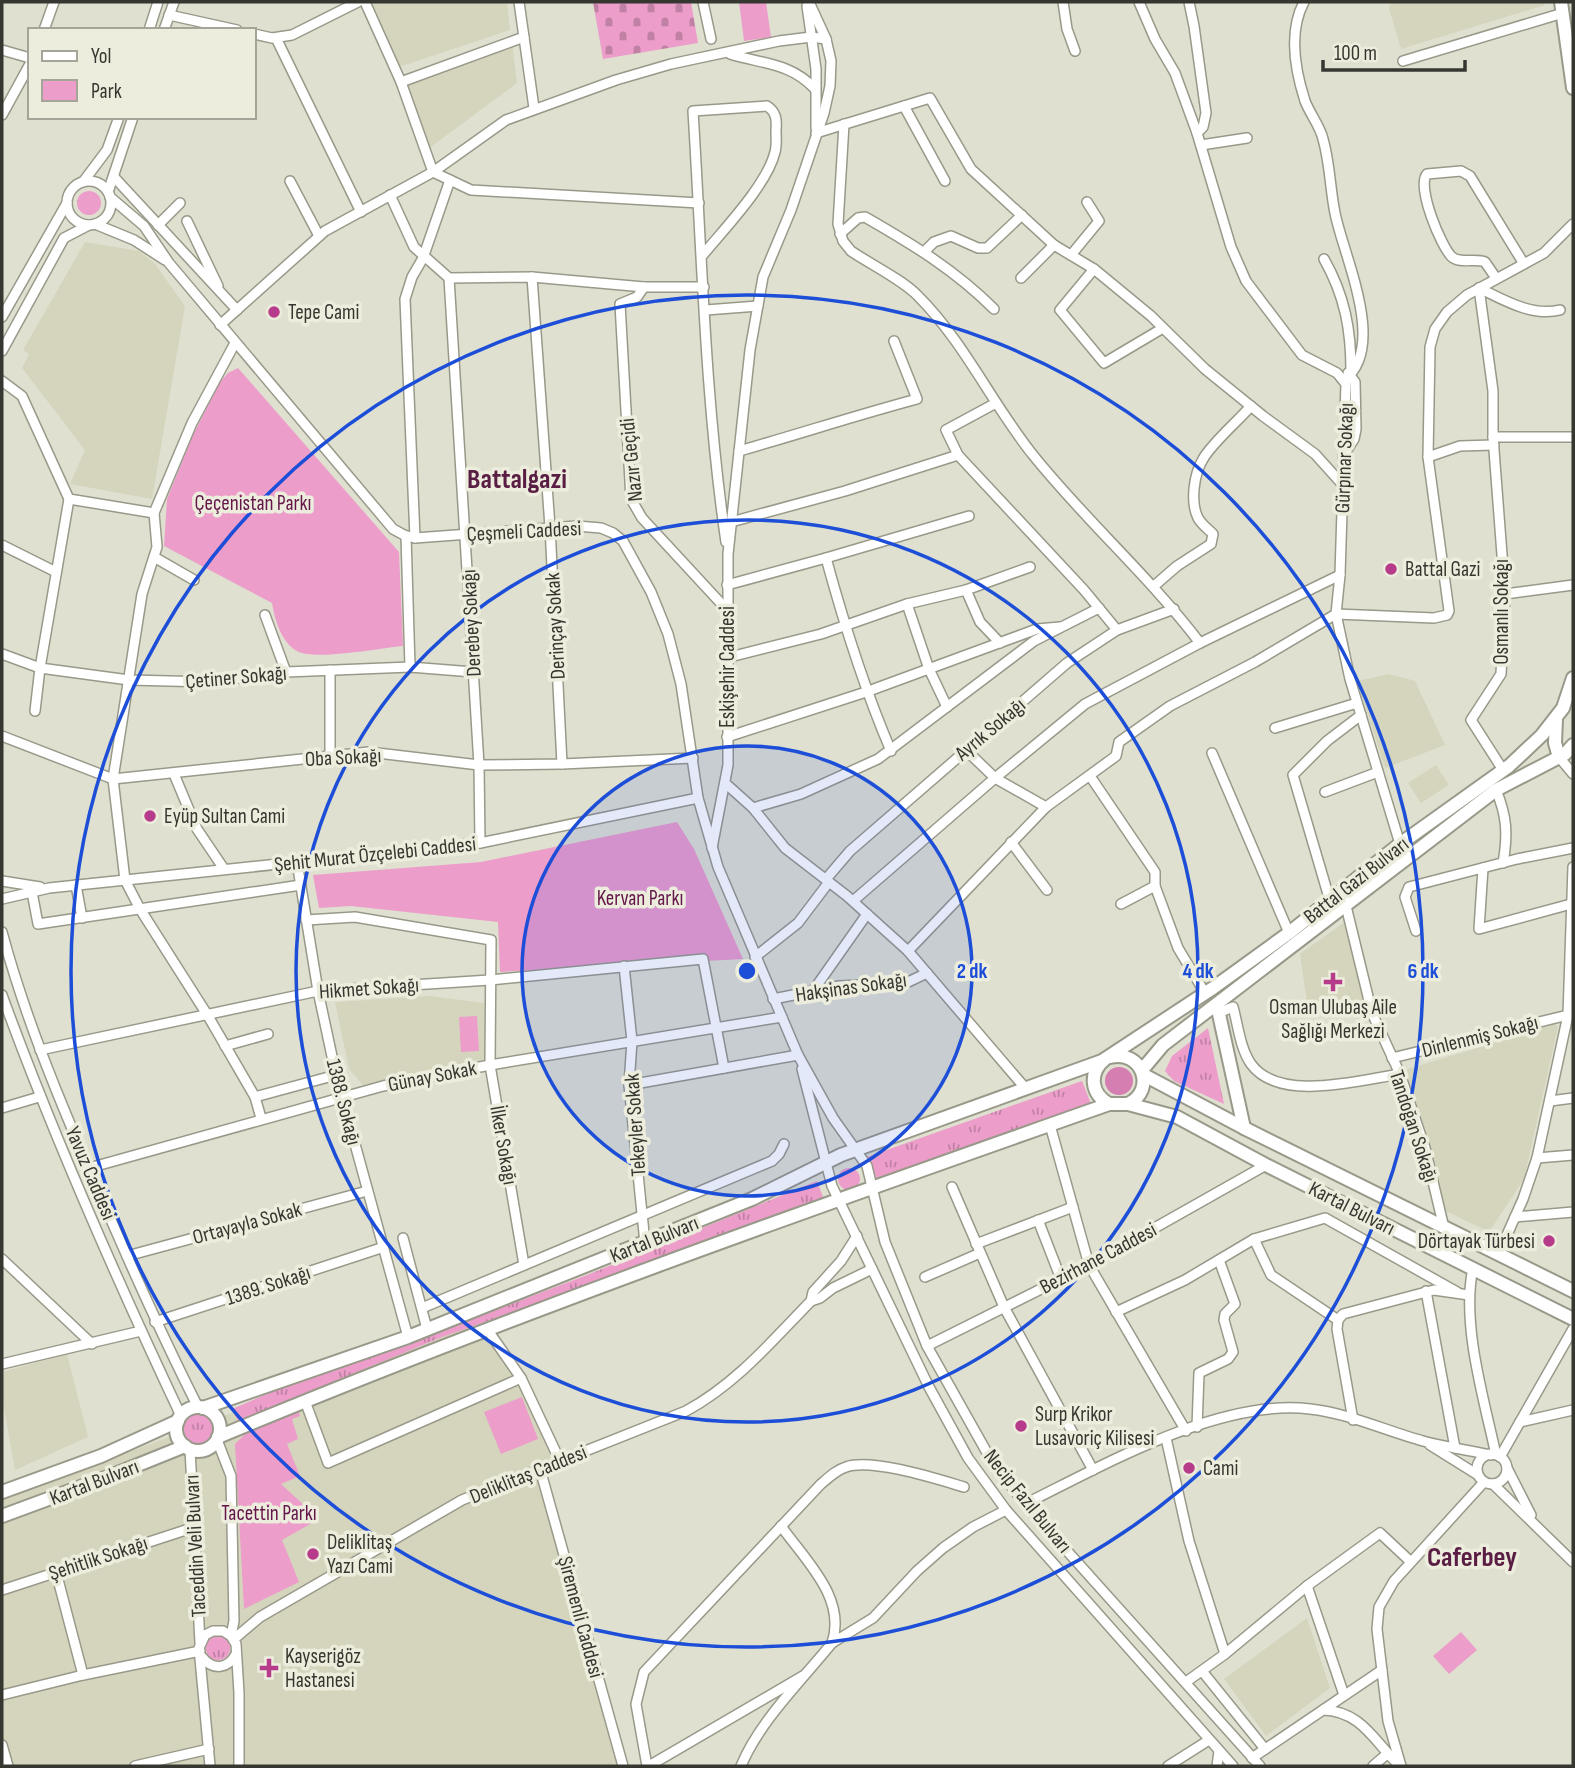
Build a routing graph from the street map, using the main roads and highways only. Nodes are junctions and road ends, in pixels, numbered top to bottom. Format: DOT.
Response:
graph roads {
  1 [pos="1562,7"];
  2 [pos="1573,88"];
  3 [pos="1573,678"];
  4 [pos="1557,715"];
  5 [pos="1573,745"];
  6 [pos="1559,757"];
  7 [pos="1217,1009"];
  8 [pos="1106,1059"];
  9 [pos="1143,1073"];
  10 [pos="1110,1104"];
  11 [pos="1128,1104"];
  12 [pos="1244,1128"];
  13 [pos="1571,1289"];
  14 [pos="1573,1319"];
  15 [pos="200,1408"];
  16 [pos="179,1418"];
  17 [pos="217,1438"];
  18 [pos="187,1448"];
  19 [pos="2,1492"];
  20 [pos="2,1516"];
  1 -- 2 [label="main road"];
  3 -- 4 [label="main road, Battal Gazi Bulvarı"];
  4 -- 6 [label="main road"];
  4 -- 8 [label="main road, Battal Gazi Bulvarı"];
  5 -- 6 [label="main road, Battal Gazi Bulvarı"];
  6 -- 7 [label="main road, Battal Gazi Bulvarı"];
  7 -- 9 [label="main road, Battal Gazi Bulvarı"];
  7 -- 12 [label="main road"];
  8 -- 9 [label="main road"];
  8 -- 10 [label="main road"];
  8 -- 15 [label="main road, Kartal Bulvarı"];
  9 -- 11 [label="main road"];
  9 -- 12 [label="main road, Kartal Bulvarı"];
  10 -- 11 [label="main road"];
  10 -- 17 [label="main road, Kartal Bulvarı"];
  11 -- 14 [label="main road, Kartal Bulvarı"];
  12 -- 13 [label="main road, Kartal Bulvarı"];
  15 -- 16 [label="main road"];
  15 -- 17 [label="main road"];
  16 -- 18 [label="main road"];
  16 -- 19 [label="main road, Kartal Bulvarı"];
  17 -- 18 [label="main road"];
  18 -- 20 [label="main road, Kartal Bulvarı"];
}
